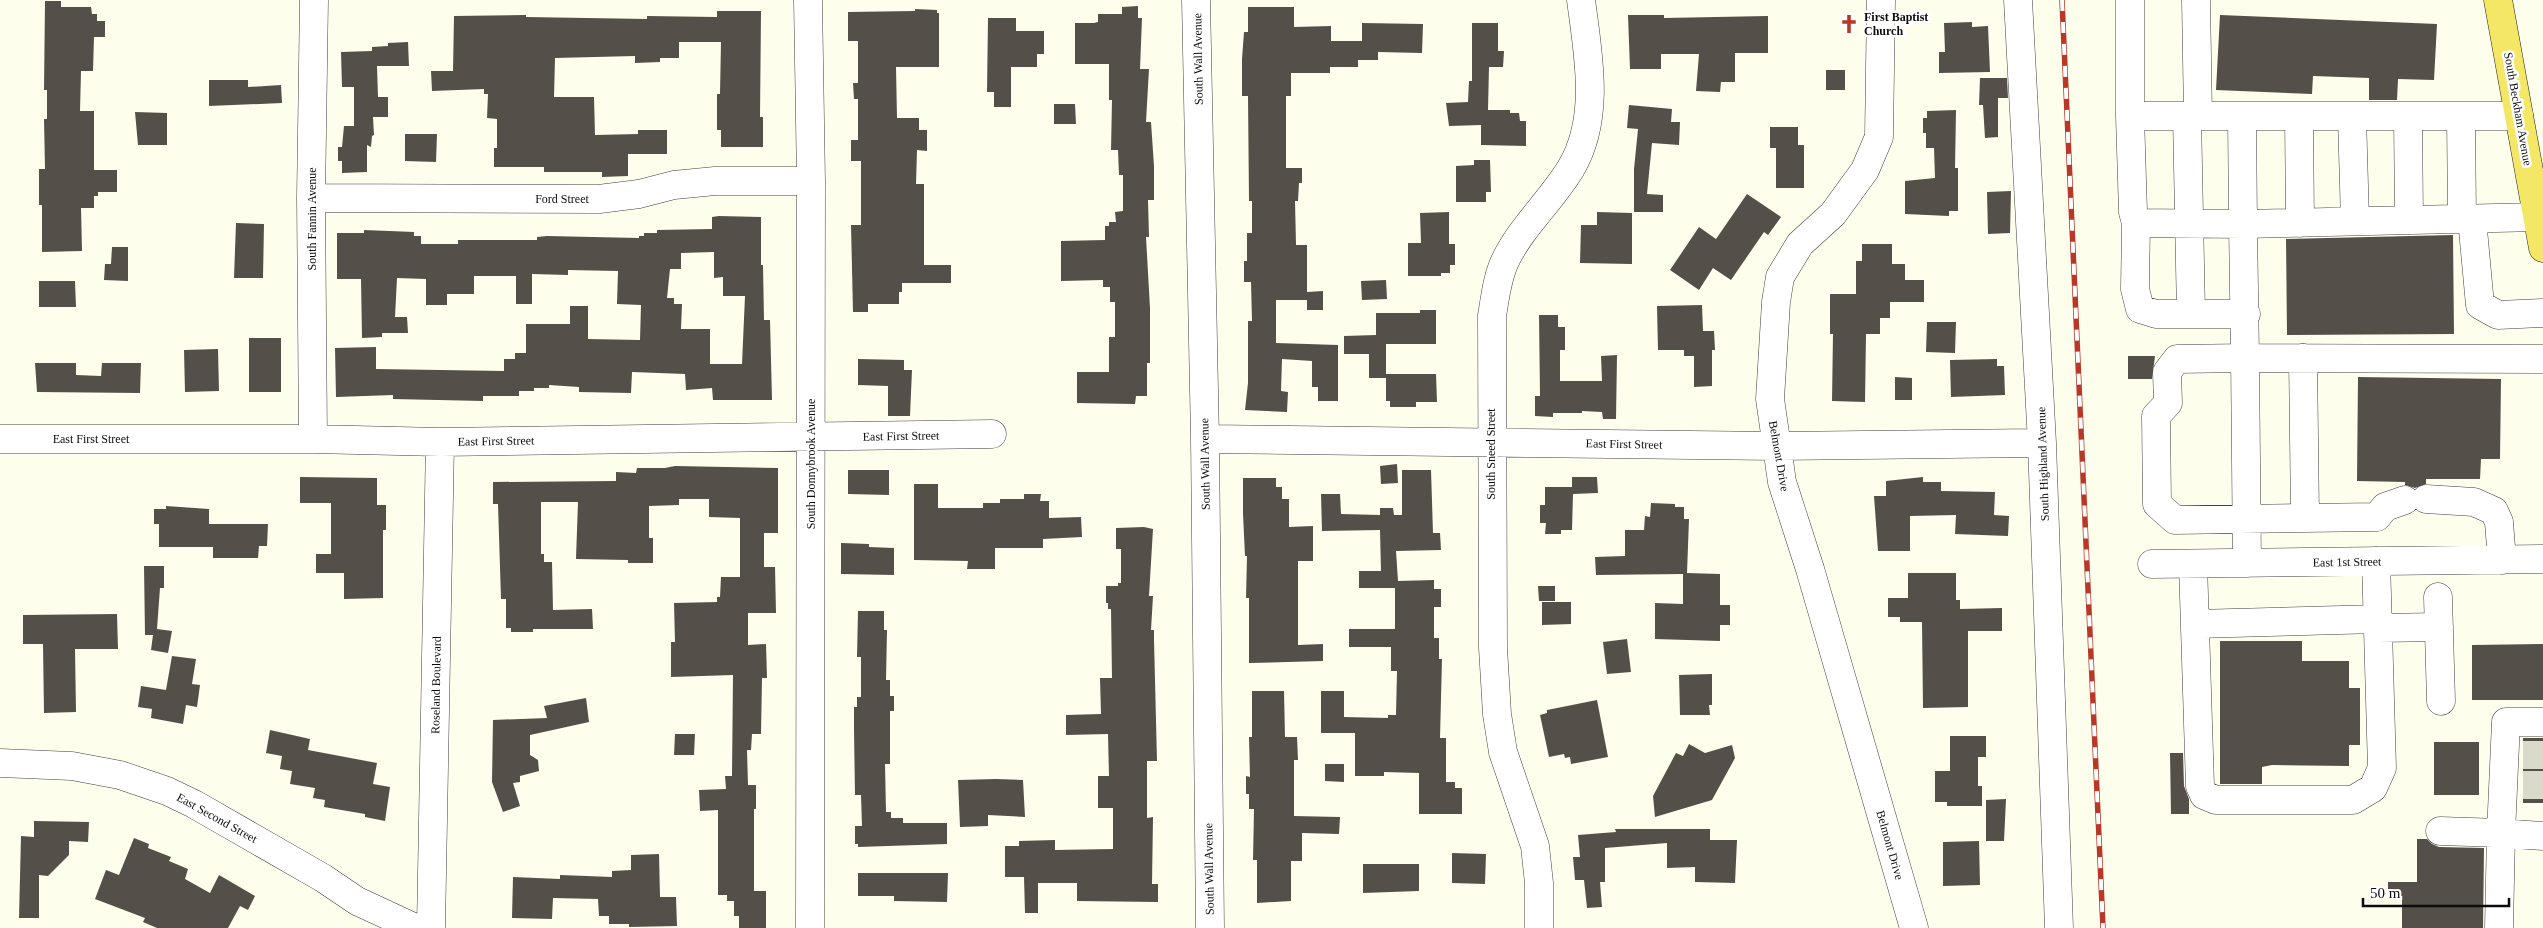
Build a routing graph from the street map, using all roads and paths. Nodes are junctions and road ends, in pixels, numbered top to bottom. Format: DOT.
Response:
graph roads {
  1 [pos="314,0"];
  2 [pos="808,0"];
  3 [pos="1196,0"];
  4 [pos="1581,0"];
  5 [pos="1881,0"];
  6 [pos="2018,0"];
  7 [pos="2130,0"];
  8 [pos="2196,0"];
  9 [pos="2498,0"];
  10 [pos="2130,116"];
  11 [pos="2193,116"];
  12 [pos="2242,116"];
  13 [pos="2299,116"];
  14 [pos="2352,116"];
  15 [pos="2408,116"];
  16 [pos="2461,116"];
  17 [pos="2519,116"];
  18 [pos="811,181"];
  19 [pos="311,198"];
  20 [pos="2538,217"];
  21 [pos="2467,219"];
  22 [pos="2409,220"];
  23 [pos="2354,221"];
  24 [pos="2136,222"];
  25 [pos="2300,222"];
  26 [pos="2189,223"];
  27 [pos="2243,224"];
  28 [pos="2543,248"];
  29 [pos="2543,313"];
  30 [pos="2191,314"];
  31 [pos="2246,314"];
  32 [pos="2246,358"];
  33 [pos="2304,358"];
  34 [pos="2543,359"];
  35 [pos="992,434"];
  36 [pos="313,438"];
  37 [pos="812,438"];
  38 [pos="0,439"];
  39 [pos="1205,439"];
  40 [pos="440,442"];
  41 [pos="1491,442"];
  42 [pos="2042,443"];
  43 [pos="1775,446"];
  44 [pos="2305,517"];
  45 [pos="2247,519"];
  46 [pos="2543,559"];
  47 [pos="2502,560"];
  48 [pos="2376,561"];
  49 [pos="2247,563"];
  50 [pos="2152,564"];
  51 [pos="2193,564"];
  52 [pos="2438,597"];
  53 [pos="2378,623"];
  54 [pos="2195,624"];
  55 [pos="2439,628"];
  56 [pos="2441,701"];
  57 [pos="2543,722"];
  58 [pos="0,763"];
  59 [pos="2440,831"];
  60 [pos="2501,833"];
  61 [pos="2543,836"];
  62 [pos="415,928"];
  63 [pos="431,928"];
  64 [pos="810,928"];
  65 [pos="1210,928"];
  66 [pos="1539,928"];
  67 [pos="1914,928"];
  68 [pos="2059,928"];
  69 [pos="2499,928"];
  1 -- 19 [label="street, South Fannin Avenue"];
  2 -- 18 [label="street, South Donnybrook Avenue"];
  3 -- 39 [label="street, South Wall Avenue"];
  4 -- 41 [label="street, South Sneed Street"];
  5 -- 43 [label="street, Belmont Drive"];
  6 -- 42 [label="street, South Highland Avenue"];
  7 -- 10 [label="street"];
  8 -- 11 [label="street"];
  9 -- 17 [label="main road, South Beckham Avenue"];
  10 -- 11 [label="street"];
  10 -- 24 [label="street"];
  11 -- 12 [label="street"];
  11 -- 26 [label="street"];
  12 -- 13 [label="street"];
  12 -- 27 [label="street"];
  13 -- 14 [label="street"];
  13 -- 25 [label="street"];
  14 -- 15 [label="street"];
  14 -- 23 [label="street"];
  15 -- 16 [label="street"];
  15 -- 22 [label="street"];
  16 -- 17 [label="street"];
  16 -- 21 [label="street"];
  17 -- 20 [label="main road, South Beckham Avenue"];
  18 -- 19 [label="street, Ford Street"];
  18 -- 37 [label="street, South Donnybrook Avenue"];
  19 -- 36 [label="street, South Fannin Avenue"];
  20 -- 21 [label="street"];
  20 -- 28 [label="main road, South Beckham Avenue"];
  21 -- 22 [label="street"];
  21 -- 29 [label="street"];
  22 -- 23 [label="street"];
  23 -- 25 [label="street"];
  24 -- 26 [label="street"];
  24 -- 30 [label="street"];
  25 -- 27 [label="street"];
  26 -- 27 [label="street"];
  26 -- 30 [label="street"];
  27 -- 31 [label="street"];
  30 -- 31 [label="street"];
  31 -- 32 [label="street"];
  32 -- 33 [label="street"];
  32 -- 45 [label="street"];
  32 -- 45 [label="street"];
  33 -- 34 [label="street"];
  33 -- 44 [label="street"];
  35 -- 37 [label="street, East First Street"];
  36 -- 38 [label="street, East First Street"];
  36 -- 40 [label="street, East First Street"];
  37 -- 40 [label="street, East First Street"];
  37 -- 64 [label="street, South Donnybrook Avenue"];
  39 -- 41 [label="street, East First Street"];
  39 -- 65 [label="street, South Wall Avenue"];
  40 -- 63 [label="street, Roseland Boulevard"];
  41 -- 43 [label="street, East First Street"];
  41 -- 66 [label="street, South Sneed Street"];
  42 -- 43 [label="street, East First Street"];
  42 -- 68 [label="street, South Highland Avenue"];
  43 -- 67 [label="street, Belmont Drive"];
  44 -- 45 [label="street"];
  44 -- 47 [label="street"];
  45 -- 49 [label="street"];
  46 -- 47 [label="street, East 1st Street"];
  47 -- 48 [label="street, East 1st Street"];
  48 -- 49 [label="street, East 1st Street"];
  48 -- 53 [label="street"];
  49 -- 51 [label="street, East 1st Street"];
  50 -- 51 [label="street, East 1st Street"];
  51 -- 54 [label="street"];
  52 -- 55 [label="street"];
  53 -- 54 [label="street"];
  53 -- 54 [label="street"];
  53 -- 55 [label="street"];
  55 -- 56 [label="street"];
  57 -- 60 [label="street"];
  58 -- 62 [label="street, East Second Street"];
  59 -- 60 [label="street"];
  60 -- 61 [label="street"];
  60 -- 69 [label="street"];
}
